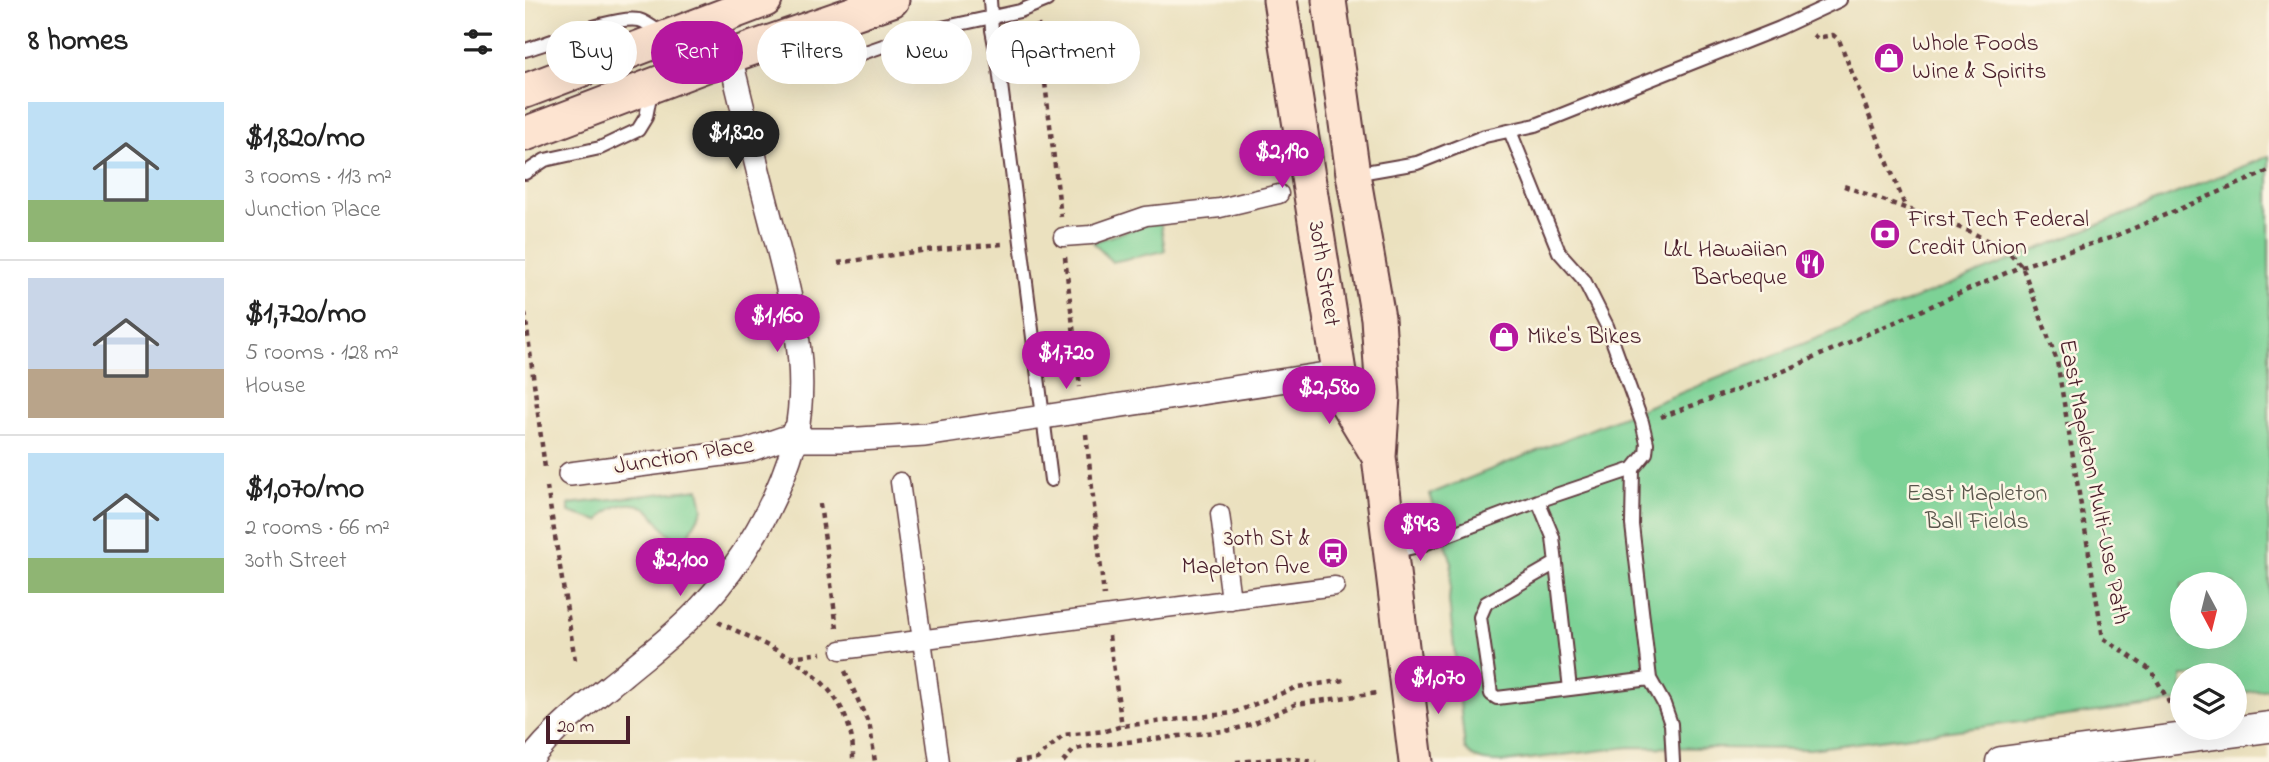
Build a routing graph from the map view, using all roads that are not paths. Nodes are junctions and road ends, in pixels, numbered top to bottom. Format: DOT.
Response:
graph roads {
  1 [pos="765,0"];
  2 [pos="892,0"];
  3 [pos="990,0"];
  4 [pos="1047,0"];
  5 [pos="1329,0"];
  6 [pos="1840,0"];
  7 [pos="1280,2"];
  8 [pos="720,8"];
  9 [pos="991,18"];
  10 [pos="696,21"];
  11 [pos="832,21"];
  12 [pos="651,27"];
  13 [pos="651,43"];
  14 [pos="525,50"];
  15 [pos="867,52"];
  16 [pos="657,84"];
  17 [pos="737,84"];
  18 [pos="652,86"];
  19 [pos="525,91"];
  20 [pos="1510,131"];
  21 [pos="525,134"];
  22 [pos="525,173"];
  23 [pos="1353,174"];
  24 [pos="1279,194"];
  25 [pos="1063,237"];
  26 [pos="1339,372"];
  27 [pos="1042,417"];
  28 [pos="796,437"];
  29 [pos="1379,457"];
  30 [pos="1633,468"];
  31 [pos="570,474"];
  32 [pos="1051,480"];
  33 [pos="899,482"];
  34 [pos="1538,501"];
  35 [pos="1220,514"];
  36 [pos="1391,552"];
  37 [pos="1556,564"];
  38 [pos="1335,586"];
  39 [pos="1231,600"];
  40 [pos="922,638"];
  41 [pos="841,650"];
  42 [pos="1650,680"];
  43 [pos="1570,689"];
  44 [pos="2269,727"];
  45 [pos="529,762"];
  46 [pos="939,762"];
  47 [pos="1416,762"];
  48 [pos="1673,762"];
  49 [pos="2001,762"];
  1 -- 8 [label="main road"];
  2 -- 11 [label="main road"];
  3 -- 9 [label="lane"];
  4 -- 9 [label="lane"];
  5 -- 23 [label="main road, 30th Street"];
  6 -- 20 [label="lane"];
  7 -- 26 [label="main road, 30th Street"];
  8 -- 10 [label="main road"];
  9 -- 15 [label="lane"];
  9 -- 27 [label="lane"];
  12 -- 14 [label="lane"];
  13 -- 19 [label="main road"];
  16 -- 18 [label="main road"];
  17 -- 28 [label="street, Junction Place"];
  18 -- 21 [label="main road"];
  18 -- 22 [label="lane"];
  20 -- 23 [label="lane"];
  20 -- 30 [label="lane"];
  23 -- 29 [label="main road, 30th Street"];
  24 -- 25 [label="street"];
  26 -- 27 [label="street"];
  26 -- 29 [label="main road, 30th Street"];
  27 -- 28 [label="street"];
  27 -- 32 [label="lane"];
  28 -- 31 [label="street, Junction Place"];
  28 -- 45 [label="street, Junction Place"];
  29 -- 36 [label="main road, 30th Street"];
  30 -- 34 [label="lane"];
  30 -- 42 [label="lane"];
  33 -- 40 [label="street"];
  34 -- 36 [label="lane"];
  34 -- 37 [label="lane"];
  35 -- 39 [label="street"];
  36 -- 47 [label="main road, 30th Street"];
  37 -- 43 [label="lane"];
  37 -- 43 [label="lane"];
  38 -- 39 [label="street"];
  39 -- 40 [label="street"];
  40 -- 41 [label="street"];
  40 -- 46 [label="street"];
  42 -- 43 [label="lane"];
  42 -- 48 [label="lane"];
  44 -- 49 [label="street"];
}
